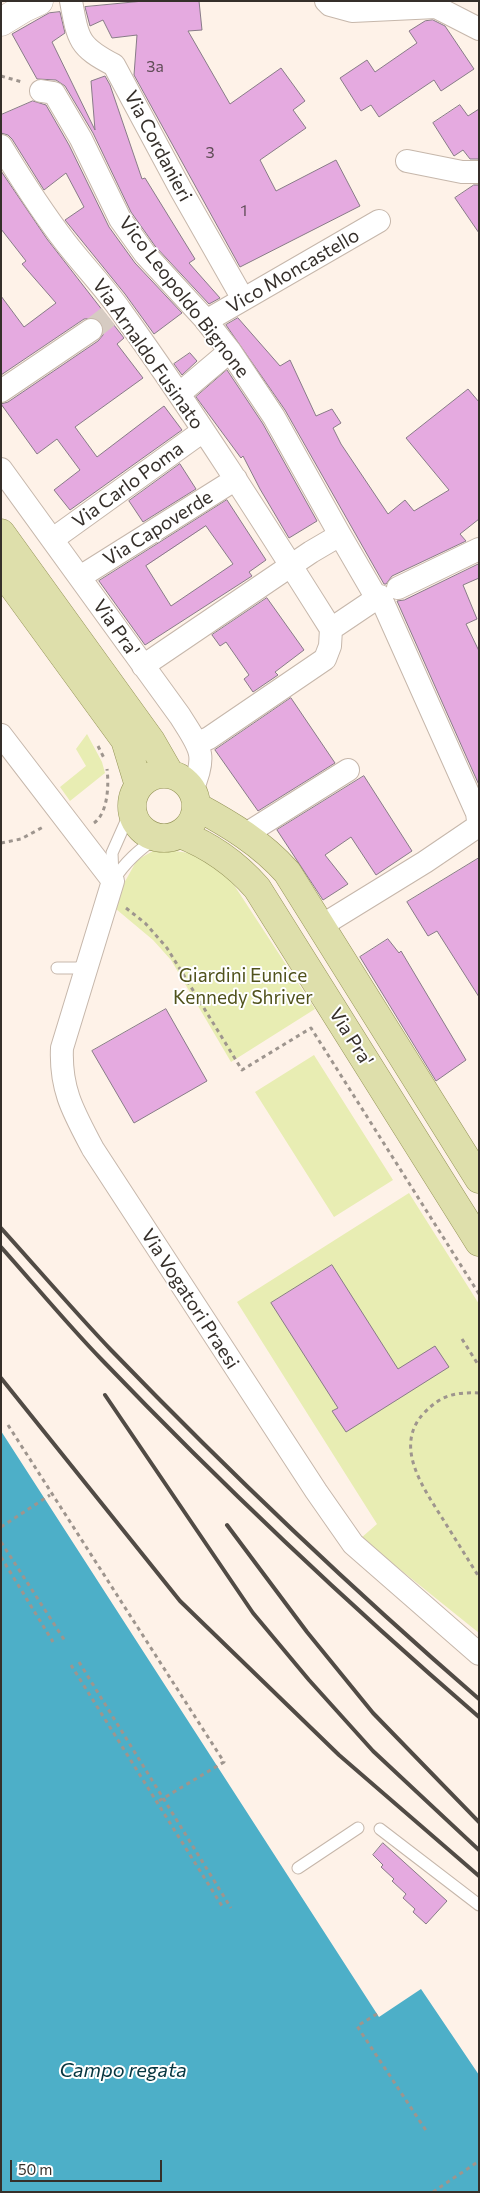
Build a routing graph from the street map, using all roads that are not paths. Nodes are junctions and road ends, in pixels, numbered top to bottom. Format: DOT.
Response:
graph roads {
  1 [pos="39,1"];
  2 [pos="71,1"];
  3 [pos="326,1"];
  4 [pos="1,22"];
  5 [pos="479,29"];
  6 [pos="41,91"];
  7 [pos="1,146"];
  8 [pos="407,161"];
  9 [pos="479,172"];
  10 [pos="379,221"];
  11 [pos="243,299"];
  12 [pos="206,321"];
  13 [pos="91,330"];
  14 [pos="230,351"];
  15 [pos="1,391"];
  16 [pos="179,394"];
  17 [pos="203,431"];
  18 [pos="1,469"];
  19 [pos="236,479"];
  20 [pos="1,533"];
  21 [pos="340,535"];
  22 [pos="52,539"];
  23 [pos="479,549"];
  24 [pos="1,570"];
  25 [pos="284,570"];
  26 [pos="80,577"];
  27 [pos="385,594"];
  28 [pos="331,629"];
  29 [pos="143,666"];
  30 [pos="1,735"];
  31 [pos="198,743"];
  32 [pos="348,770"];
  33 [pos="170,774"];
  34 [pos="136,797"];
  35 [pos="196,801"];
  36 [pos="478,820"];
  37 [pos="246,834"];
  38 [pos="168,835"];
  39 [pos="111,890"];
  40 [pos="321,926"];
  41 [pos="89,964"];
  42 [pos="57,968"];
  43 [pos="479,1179"];
  44 [pos="479,1242"];
  45 [pos="479,1654"];
  46 [pos="358,1828"];
  47 [pos="380,1829"];
  48 [pos="298,1868"];
  49 [pos="479,1905"];
  1 -- 4 [label="street"];
  2 -- 11 [label="street, Via Cordanieri"];
  3 -- 5 [label="street"];
  6 -- 12 [label="street, Vico Leopoldo Bignone"];
  7 -- 16 [label="street, Via Arnaldo Fusinato"];
  8 -- 9 [label="street"];
  10 -- 11 [label="street, Vico Moncastello"];
  11 -- 12 [label="street, Vico Moncastello"];
  12 -- 14 [label="street, Vico Leopoldo Bignone"];
  13 -- 15 [label="street"];
  14 -- 16 [label="street"];
  14 -- 21 [label="street, Vico Leopoldo Bignone"];
  16 -- 17 [label="street, Via Arnaldo Fusinato"];
  17 -- 19 [label="street, Via Arnaldo Fusinato"];
  17 -- 22 [label="street, Via Carlo Poma"];
  18 -- 22 [label="street, Via Pra'"];
  19 -- 25 [label="street, Via Arnaldo Fusinato"];
  19 -- 26 [label="street, Via Capoverde"];
  20 -- 33 [label="main road, Via Pra'"];
  21 -- 25 [label="street"];
  21 -- 27 [label="street, Vico Leopoldo Bignone"];
  22 -- 26 [label="street, Via Pra'"];
  23 -- 27 [label="street"];
  24 -- 34 [label="main road"];
  25 -- 28 [label="street, Via Arnaldo Fusinato"];
  25 -- 29 [label="street"];
  26 -- 29 [label="street, Via Pra'"];
  27 -- 28 [label="street"];
  27 -- 36 [label="street, Vico Leopoldo Bignone"];
  28 -- 31 [label="street"];
  29 -- 31 [label="street, Via Pra'"];
  30 -- 39 [label="street"];
  31 -- 35 [label="street, Via Pra'"];
  32 -- 37 [label="street"];
  33 -- 34 [label="main road"];
  33 -- 35 [label="main road"];
  34 -- 38 [label="main road"];
  34 -- 39 [label="lane"];
  35 -- 37 [label="main road, Via Pra'"];
  35 -- 38 [label="main road"];
  36 -- 40 [label="street"];
  37 -- 40 [label="main road, Via Pra'"];
  38 -- 39 [label="lane"];
  38 -- 44 [label="main road, Via Pra'"];
  39 -- 41 [label="street, Via Vogatori Praesi"];
  40 -- 43 [label="main road, Via Pra'"];
  41 -- 42 [label="lane"];
  41 -- 45 [label="street, Via Vogatori Praesi"];
  46 -- 48 [label="lane"];
  47 -- 49 [label="lane"];
}
